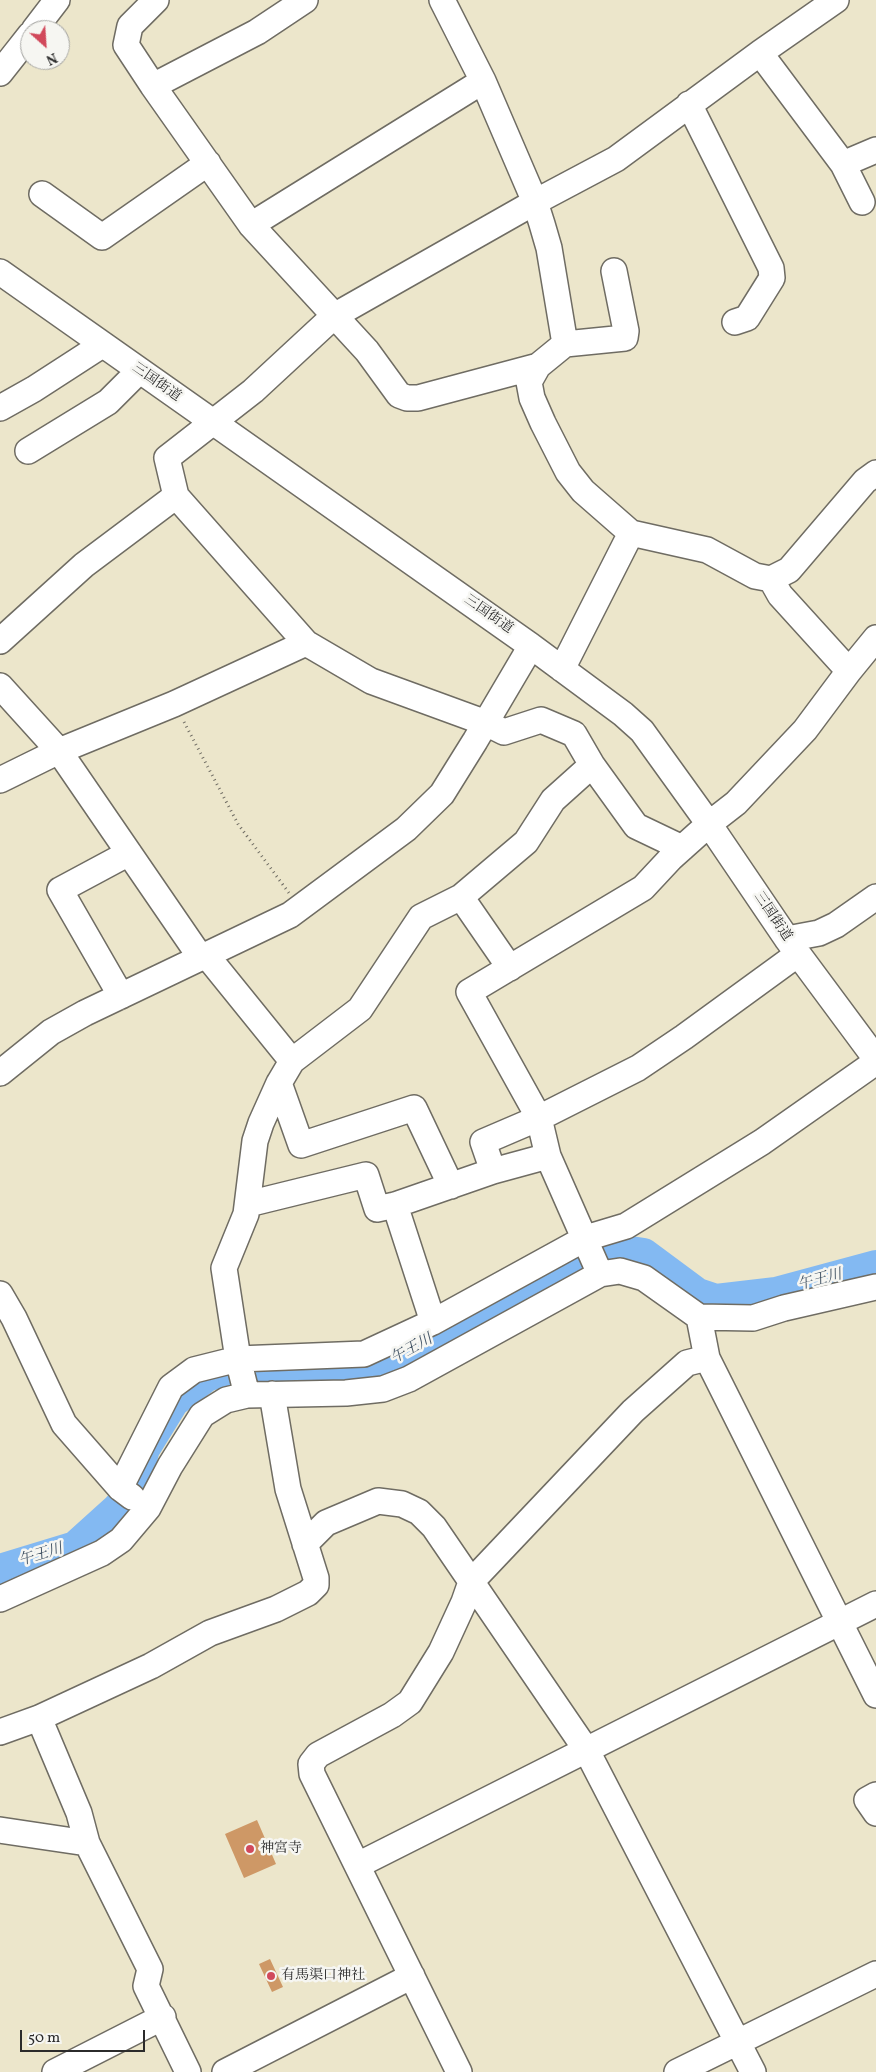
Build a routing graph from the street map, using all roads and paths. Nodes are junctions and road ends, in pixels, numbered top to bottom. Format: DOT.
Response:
graph roads {
  1 [pos="57,0"];
  2 [pos="156,0"];
  3 [pos="305,0"];
  4 [pos="442,0"];
  5 [pos="836,0"];
  6 [pos="42,20"];
  7 [pos="20,48"];
  8 [pos="760,53"];
  9 [pos="0,73"];
  10 [pos="483,81"];
  11 [pos="153,86"];
  12 [pos="689,104"];
  13 [pos="876,150"];
  14 [pos="208,163"];
  15 [pos="843,164"];
  16 [pos="42,194"];
  17 [pos="535,202"];
  18 [pos="862,202"];
  19 [pos="251,225"];
  20 [pos="614,271"];
  21 [pos="0,272"];
  22 [pos="334,316"];
  23 [pos="735,322"];
  24 [pos="565,344"];
  25 [pos="102,345"];
  26 [pos="538,366"];
  27 [pos="139,371"];
  28 [pos="0,408"];
  29 [pos="213,423"];
  30 [pos="28,451"];
  31 [pos="876,473"];
  32 [pos="176,496"];
  33 [pos="631,533"];
  34 [pos="771,579"];
  35 [pos="876,638"];
  36 [pos="0,641"];
  37 [pos="306,643"];
  38 [pos="531,646"];
  39 [pos="562,669"];
  40 [pos="849,671"];
  41 [pos="0,686"];
  42 [pos="174,704"];
  43 [pos="486,723"];
  44 [pos="59,751"];
  45 [pos="592,765"];
  46 [pos="0,780"];
  47 [pos="709,824"];
  48 [pos="682,848"];
  49 [pos="129,853"];
  50 [pos="461,897"];
  51 [pos="876,897"];
  52 [pos="300,907"];
  53 [pos="792,946"];
  54 [pos="204,957"];
  55 [pos="510,968"];
  56 [pos="121,996"];
  57 [pos="876,1060"];
  58 [pos="292,1061"];
  59 [pos="0,1073"];
  60 [pos="279,1083"];
  61 [pos="539,1118"];
  62 [pos="548,1156"];
  63 [pos="493,1172"];
  64 [pos="451,1186"];
  65 [pos="248,1204"];
  66 [pos="395,1205"];
  67 [pos="586,1238"];
  68 [pos="599,1271"];
  69 [pos="876,1287"];
  70 [pos="0,1294"];
  71 [pos="699,1317"];
  72 [pos="433,1322"];
  73 [pos="706,1358"];
  74 [pos="238,1359"];
  75 [pos="246,1391"];
  76 [pos="272,1394"];
  77 [pos="120,1488"];
  78 [pos="146,1507"];
  79 [pos="305,1544"];
  80 [pos="471,1582"];
  81 [pos="0,1599"];
  82 [pos="876,1604"];
  83 [pos="840,1621"];
  84 [pos="876,1695"];
  85 [pos="39,1718"];
  86 [pos="0,1732"];
  87 [pos="587,1751"];
  88 [pos="876,1795"];
  89 [pos="876,1813"];
  90 [pos="0,1830"];
  91 [pos="87,1843"];
  92 [pos="358,1865"];
  93 [pos="876,1974"];
  94 [pos="412,1976"];
  95 [pos="163,2017"];
  96 [pos="738,2042"];
  97 [pos="55,2072"];
  98 [pos="188,2072"];
  99 [pos="225,2072"];
  100 [pos="459,2072"];
  101 [pos="677,2072"];
  102 [pos="753,2072"];
  1 -- 6 [label="street"];
  2 -- 11 [label="street"];
  3 -- 11 [label="street"];
  4 -- 10 [label="street"];
  5 -- 8 [label="street"];
  7 -- 9 [label="street"];
  8 -- 12 [label="street"];
  8 -- 15 [label="street"];
  10 -- 17 [label="street"];
  10 -- 19 [label="street"];
  11 -- 14 [label="street"];
  12 -- 17 [label="street"];
  12 -- 23 [label="street"];
  13 -- 15 [label="street"];
  14 -- 16 [label="street"];
  14 -- 19 [label="street"];
  15 -- 18 [label="street"];
  17 -- 22 [label="street"];
  17 -- 24 [label="street"];
  19 -- 22 [label="street"];
  20 -- 24 [label="street"];
  21 -- 25 [label="street, 三国街道"];
  22 -- 26 [label="street"];
  22 -- 29 [label="street"];
  24 -- 26 [label="street"];
  25 -- 27 [label="street, 三国街道"];
  25 -- 28 [label="street"];
  26 -- 33 [label="street"];
  27 -- 29 [label="street, 三国街道"];
  27 -- 30 [label="street"];
  29 -- 32 [label="street"];
  29 -- 38 [label="street, 三国街道"];
  31 -- 34 [label="street"];
  32 -- 36 [label="street"];
  32 -- 37 [label="street"];
  33 -- 34 [label="street"];
  33 -- 39 [label="street"];
  34 -- 40 [label="street"];
  35 -- 40 [label="street"];
  37 -- 42 [label="street"];
  37 -- 43 [label="street"];
  38 -- 39 [label="street, 三国街道"];
  38 -- 43 [label="street"];
  39 -- 47 [label="street, 三国街道"];
  40 -- 47 [label="street"];
  41 -- 44 [label="street"];
  42 -- 44 [label="street"];
  42 -- 52 [label="path"];
  43 -- 45 [label="street"];
  43 -- 52 [label="street"];
  44 -- 46 [label="street"];
  44 -- 49 [label="street"];
  45 -- 48 [label="street"];
  45 -- 50 [label="street"];
  47 -- 48 [label="street"];
  47 -- 53 [label="street, 三国街道"];
  48 -- 55 [label="street"];
  49 -- 54 [label="street"];
  49 -- 56 [label="street"];
  50 -- 55 [label="street"];
  50 -- 58 [label="street"];
  51 -- 53 [label="street"];
  52 -- 54 [label="street"];
  53 -- 57 [label="street, 三国街道"];
  53 -- 61 [label="street"];
  54 -- 56 [label="street"];
  54 -- 58 [label="street"];
  55 -- 61 [label="street"];
  56 -- 59 [label="street"];
  57 -- 67 [label="street"];
  58 -- 60 [label="street"];
  60 -- 64 [label="street"];
  60 -- 65 [label="street"];
  61 -- 62 [label="street"];
  61 -- 63 [label="street"];
  62 -- 63 [label="street"];
  62 -- 67 [label="street"];
  63 -- 64 [label="street"];
  64 -- 66 [label="street"];
  65 -- 66 [label="street"];
  65 -- 74 [label="street"];
  66 -- 72 [label="street"];
  67 -- 68 [label="street"];
  67 -- 72 [label="street"];
  68 -- 71 [label="street"];
  68 -- 76 [label="street"];
  69 -- 71 [label="street"];
  70 -- 77 [label="street"];
  71 -- 73 [label="street"];
  72 -- 74 [label="street"];
  73 -- 80 [label="street"];
  73 -- 83 [label="street"];
  74 -- 75 [label="street"];
  74 -- 77 [label="street"];
  75 -- 76 [label="street"];
  75 -- 78 [label="street"];
  76 -- 79 [label="street"];
  77 -- 78 [label="street"];
  78 -- 81 [label="street"];
  79 -- 80 [label="street"];
  79 -- 85 [label="street"];
  80 -- 87 [label="street"];
  80 -- 92 [label="street"];
  82 -- 83 [label="street"];
  83 -- 84 [label="street"];
  83 -- 87 [label="street"];
  85 -- 86 [label="street"];
  85 -- 91 [label="street"];
  87 -- 92 [label="street"];
  87 -- 96 [label="street"];
  88 -- 89 [label="street"];
  90 -- 91 [label="street"];
  91 -- 95 [label="street"];
  92 -- 94 [label="street"];
  93 -- 96 [label="street"];
  94 -- 99 [label="street"];
  94 -- 100 [label="street"];
  95 -- 97 [label="street"];
  95 -- 98 [label="street"];
  96 -- 101 [label="street"];
  96 -- 102 [label="street"];
}
